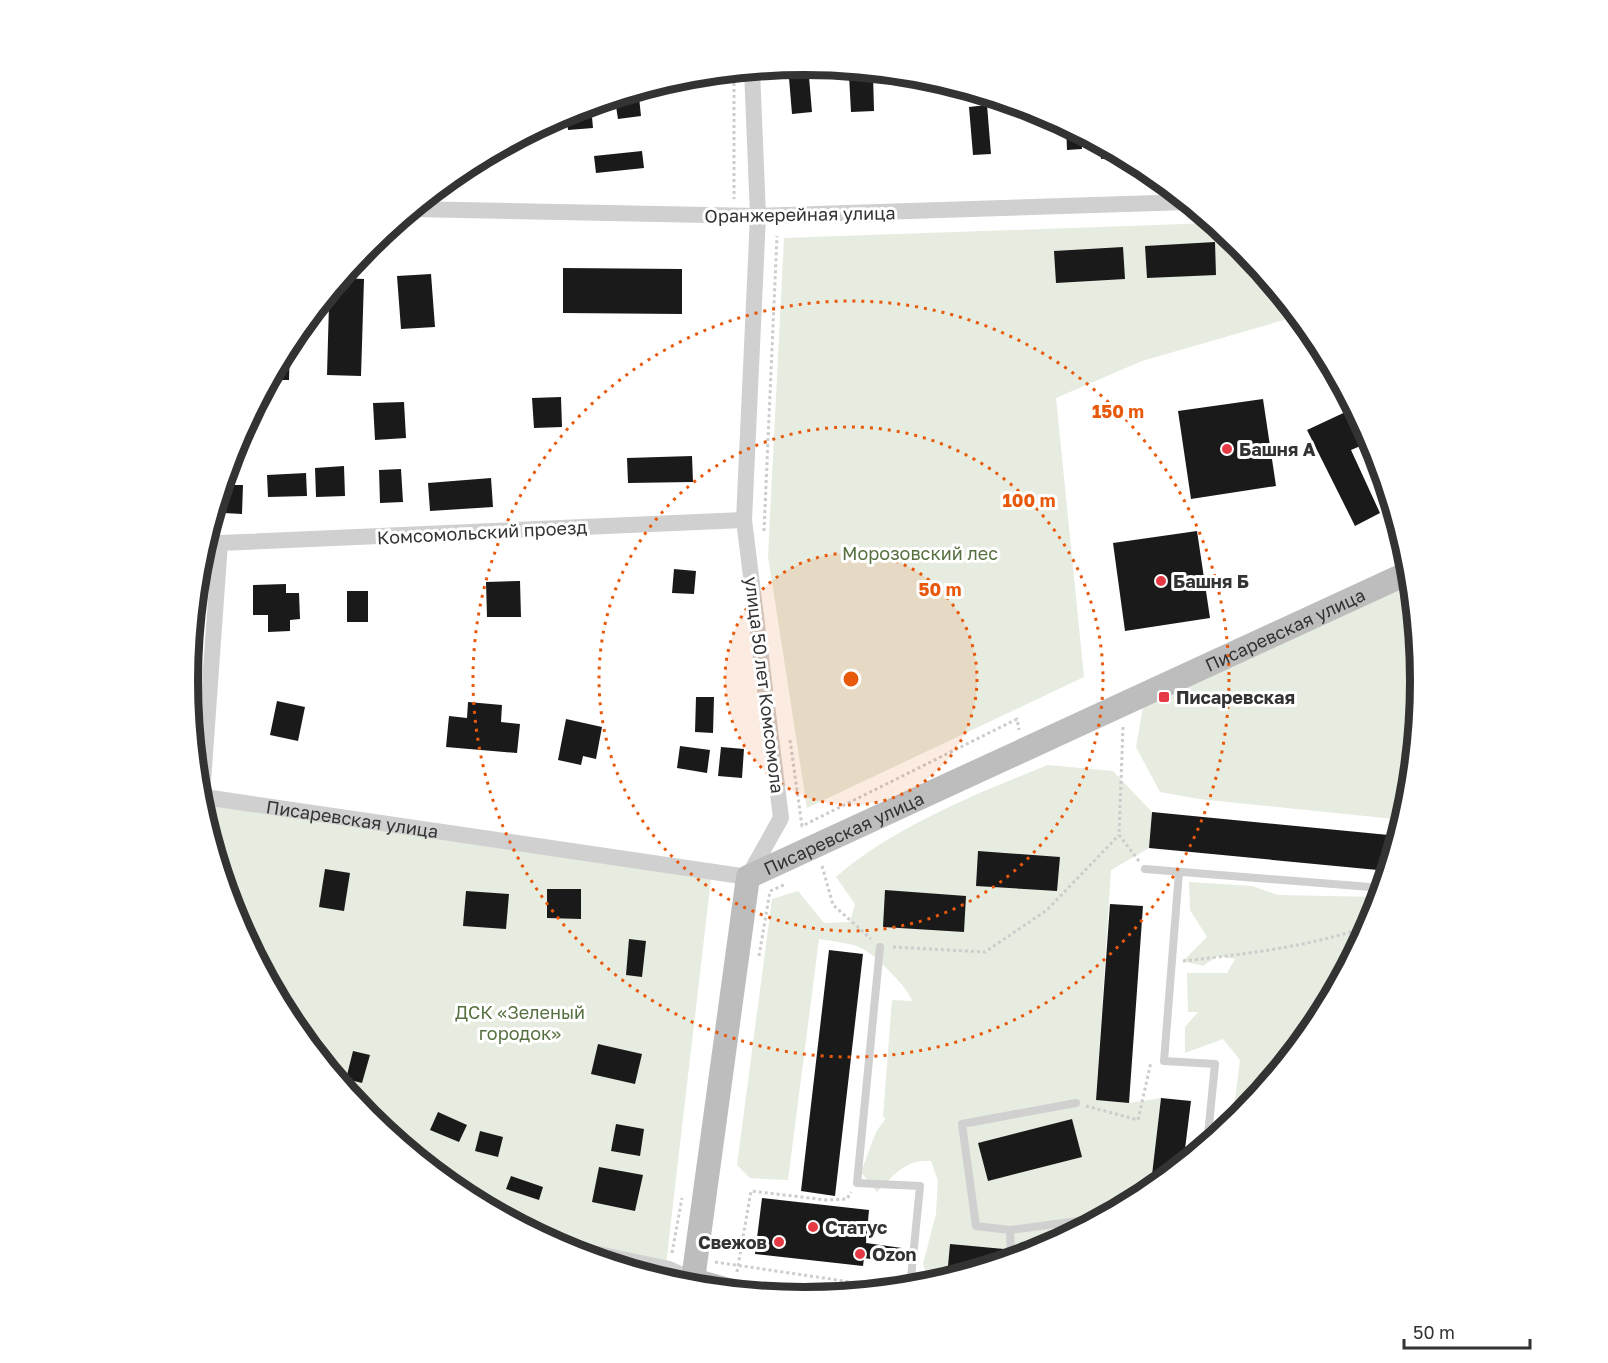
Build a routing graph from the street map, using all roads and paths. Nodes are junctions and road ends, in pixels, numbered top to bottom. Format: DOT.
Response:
graph roads {
  1 [pos="752,77"];
  2 [pos="734,79"];
  3 [pos="734,199"];
  4 [pos="1176,202"];
  5 [pos="424,209"];
  6 [pos="758,216"];
  7 [pos="777,236"];
  8 [pos="744,520"];
  9 [pos="764,533"];
  10 [pos="1401,576"];
  11 [pos="1017,719"];
  12 [pos="1112,730"];
  13 [pos="789,732"];
  14 [pos="204,765"];
  15 [pos="210,802"];
  16 [pos="1119,835"];
  17 [pos="833,861"];
  18 [pos="822,866"];
  19 [pos="1145,869"];
  20 [pos="812,871"];
  21 [pos="1179,872"];
  22 [pos="748,877"];
  23 [pos="791,881"];
  24 [pos="1374,887"];
  25 [pos="1357,930"];
  26 [pos="880,947"];
  27 [pos="758,962"];
  28 [pos="1172,962"];
  29 [pos="1164,1061"];
  30 [pos="1076,1103"];
  31 [pos="1208,1133"];
  32 [pos="857,1183"];
  33 [pos="682,1198"];
  34 [pos="1080,1221"];
  35 [pos="1010,1230"];
  36 [pos="1011,1252"];
  37 [pos="612,1257"];
  38 [pos="709,1262"];
  39 [pos="738,1266"];
  40 [pos="669,1269"];
  41 [pos="676,1274"];
  42 [pos="693,1277"];
  43 [pos="911,1278"];
  44 [pos="734,1283"];
  45 [pos="868,1285"];
  1 -- 6 [label="street, улица 50 лет Комсомола"];
  2 -- 3 [label="path"];
  4 -- 6 [label="street, Оранжерейная улица"];
  5 -- 6 [label="street, Оранжерейная улица"];
  6 -- 8 [label="street, улица 50 лет Комсомола"];
  7 -- 9 [label="path"];
  8 -- 14 [label="street, Комсомольский проезд"];
  8 -- 22 [label="street, улица 50 лет Комсомола"];
  10 -- 22 [label="street, Писаревская улица"];
  11 -- 13 [label="path"];
  12 -- 16 [label="path"];
  15 -- 22 [label="street, Писаревская улица"];
  16 -- 19 [label="path"];
  16 -- 26 [label="path"];
  17 -- 18 [label="path"];
  18 -- 20 [label="path"];
  18 -- 26 [label="path"];
  19 -- 21 [label="lane"];
  21 -- 24 [label="lane"];
  21 -- 28 [label="lane"];
  22 -- 42 [label="street, улица 50 лет Комсомола"];
  23 -- 27 [label="path"];
  25 -- 28 [label="path"];
  26 -- 32 [label="lane"];
  28 -- 29 [label="lane"];
  29 -- 30 [label="path"];
  29 -- 31 [label="lane"];
  30 -- 35 [label="lane"];
  32 -- 39 [label="path"];
  32 -- 43 [label="lane"];
  33 -- 40 [label="path"];
  34 -- 35 [label="lane"];
  35 -- 36 [label="lane"];
  37 -- 40 [label="street"];
  38 -- 39 [label="path"];
  39 -- 44 [label="path"];
  39 -- 45 [label="path"];
  40 -- 41 [label="street"];
}
